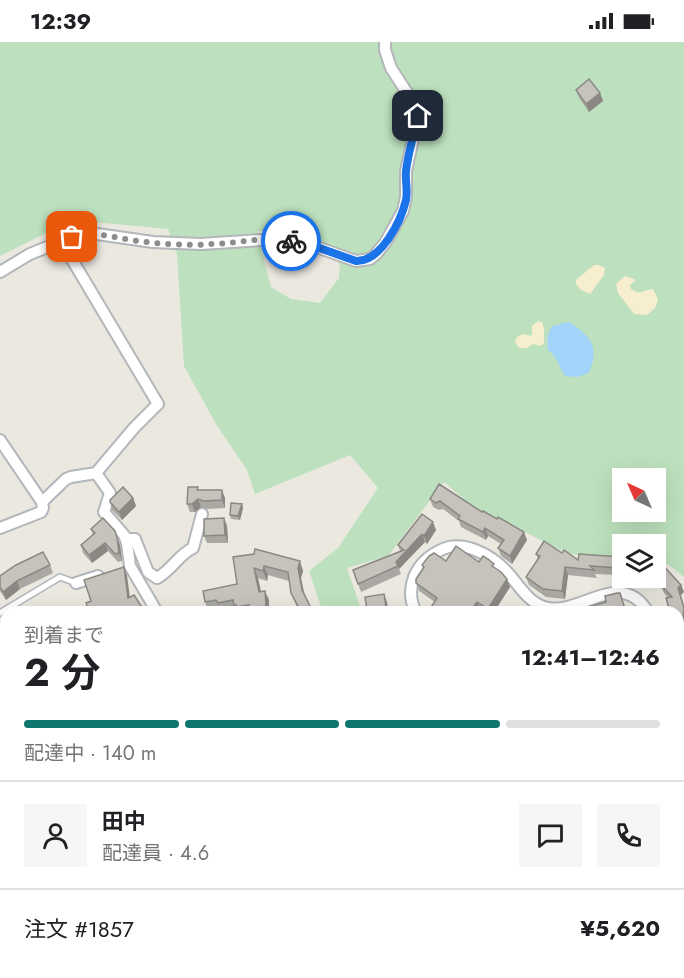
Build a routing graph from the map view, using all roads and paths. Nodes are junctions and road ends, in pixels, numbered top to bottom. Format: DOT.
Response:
graph roads {
  1 [pos="385,42"];
  2 [pos="61,241"];
  3 [pos="0,272"];
  4 [pos="0,440"];
  5 [pos="96,473"];
  6 [pos="42,502"];
  7 [pos="202,514"];
  8 [pos="0,528"];
  9 [pos="126,539"];
  10 [pos="119,570"];
  11 [pos="76,583"];
  12 [pos="12,606"];
  13 [pos="152,606"];
  14 [pos="413,606"];
  15 [pos="541,606"];
  16 [pos="569,606"];
  17 [pos="643,606"];
  1 -- 2 [label="street"];
  2 -- 3 [label="street"];
  2 -- 5 [label="street"];
  4 -- 6 [label="street"];
  5 -- 6 [label="street"];
  5 -- 9 [label="street"];
  6 -- 8 [label="street"];
  7 -- 9 [label="street"];
  9 -- 10 [label="street"];
  10 -- 11 [label="street"];
  10 -- 13 [label="street"];
  11 -- 12 [label="lane"];
  14 -- 15 [label="street"];
  16 -- 17 [label="street"];
}
